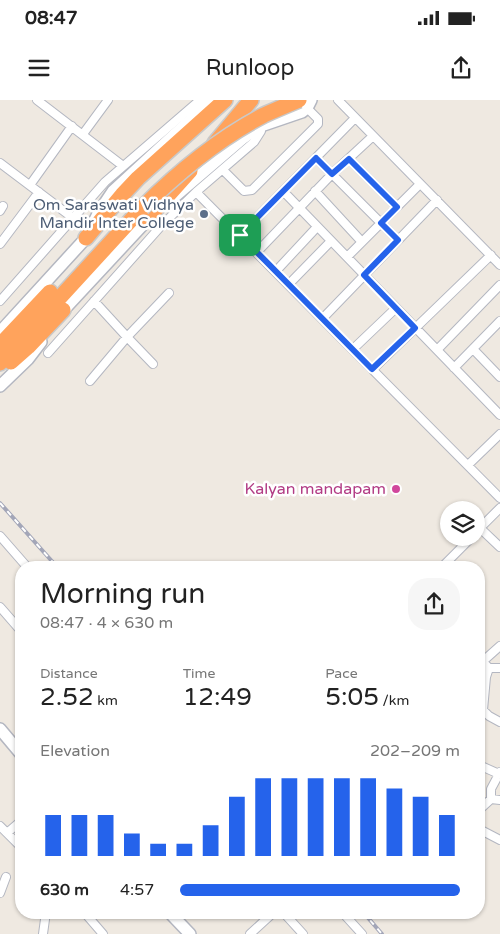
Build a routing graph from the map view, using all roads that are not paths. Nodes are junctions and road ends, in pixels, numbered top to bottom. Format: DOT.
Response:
graph roads {
  1 [pos="108,100"];
  2 [pos="200,100"];
  3 [pos="212,100"];
  4 [pos="225,100"];
  5 [pos="251,100"];
  6 [pos="274,100"];
  7 [pos="338,100"];
  8 [pos="42,102"];
  9 [pos="306,103"];
  10 [pos="355,118"];
  11 [pos="72,126"];
  12 [pos="261,126"];
  13 [pos="83,134"];
  14 [pos="373,136"];
  15 [pos="316,158"];
  16 [pos="349,159"];
  17 [pos="0,163"];
  18 [pos="123,166"];
  19 [pos="223,170"];
  20 [pos="332,174"];
  21 [pos="420,184"];
  22 [pos="30,185"];
  23 [pos="283,191"];
  24 [pos="315,191"];
  25 [pos="39,192"];
  26 [pos="196,192"];
  27 [pos="437,200"];
  28 [pos="131,203"];
  29 [pos="397,207"];
  30 [pos="299,208"];
  31 [pos="73,218"];
  32 [pos="381,223"];
  33 [pos="317,227"];
  34 [pos="240,235"];
  35 [pos="86,238"];
  36 [pos="398,240"];
  37 [pos="330,241"];
  38 [pos="362,242"];
  39 [pos="0,244"];
  40 [pos="257,252"];
  41 [pos="490,255"];
  42 [pos="347,257"];
  43 [pos="500,264"];
  44 [pos="276,271"];
  45 [pos="364,275"];
  46 [pos="289,284"];
  47 [pos="500,285"];
  48 [pos="169,293"];
  49 [pos="35,294"];
  50 [pos="0,301"];
  51 [pos="94,301"];
  52 [pos="396,308"];
  53 [pos="63,310"];
  54 [pos="323,318"];
  55 [pos="500,321"];
  56 [pos="415,328"];
  57 [pos="493,328"];
  58 [pos="500,335"];
  59 [pos="127,337"];
  60 [pos="0,340"];
  61 [pos="353,349"];
  62 [pos="473,349"];
  63 [pos="437,350"];
  64 [pos="48,353"];
  65 [pos="0,363"];
  66 [pos="153,364"];
  67 [pos="454,368"];
  68 [pos="372,369"];
  69 [pos="0,372"];
  70 [pos="500,377"];
  71 [pos="90,382"];
  72 [pos="0,386"];
  73 [pos="500,415"];
  74 [pos="500,434"];
  75 [pos="468,465"];
  76 [pos="500,498"];
  77 [pos="500,508"];
  78 [pos="485,523"];
  79 [pos="0,536"];
  80 [pos="485,536"];
  81 [pos="463,546"];
  82 [pos="500,548"];
  83 [pos="22,561"];
  84 [pos="448,561"];
  85 [pos="0,607"];
  86 [pos="15,624"];
  87 [pos="500,646"];
  88 [pos="485,661"];
  89 [pos="485,664"];
  90 [pos="500,668"];
  91 [pos="485,672"];
  92 [pos="485,688"];
  93 [pos="485,712"];
  94 [pos="500,722"];
  95 [pos="0,729"];
  96 [pos="15,747"];
  97 [pos="485,767"];
  98 [pos="500,773"];
  99 [pos="491,799"];
  100 [pos="500,800"];
  101 [pos="485,804"];
  102 [pos="0,826"];
  103 [pos="15,826"];
  104 [pos="485,832"];
  105 [pos="7,833"];
  106 [pos="500,840"];
  107 [pos="15,841"];
  108 [pos="6,877"];
  109 [pos="0,889"];
  110 [pos="45,919"];
  111 [pos="90,919"];
  112 [pos="176,919"];
  113 [pos="266,919"];
  114 [pos="289,919"];
  115 [pos="348,919"];
  116 [pos="43,934"];
  117 [pos="103,934"];
  118 [pos="190,934"];
  119 [pos="250,934"];
  120 [pos="303,934"];
  121 [pos="362,934"];
  1 -- 13 [label="street"];
  2 -- 18 [label="street"];
  3 -- 28 [label="main road"];
  4 -- 28 [label="highway"];
  5 -- 28 [label="highway"];
  6 -- 28 [label="highway"];
  7 -- 10 [label="street"];
  8 -- 11 [label="street"];
  9 -- 12 [label="main road"];
  9 -- 19 [label="street"];
  9 -- 28 [label="highway, bridge"];
  10 -- 14 [label="street"];
  10 -- 15 [label="street"];
  11 -- 13 [label="street"];
  11 -- 22 [label="street"];
  12 -- 19 [label="street"];
  12 -- 28 [label="main road"];
  13 -- 18 [label="street"];
  14 -- 16 [label="street"];
  14 -- 21 [label="street"];
  15 -- 20 [label="street"];
  15 -- 23 [label="street"];
  16 -- 20 [label="street"];
  16 -- 29 [label="street"];
  17 -- 22 [label="street"];
  18 -- 31 [label="street"];
  19 -- 26 [label="street"];
  20 -- 24 [label="street"];
  20 -- 32 [label="street"];
  21 -- 27 [label="street"];
  21 -- 29 [label="street"];
  22 -- 25 [label="street"];
  23 -- 30 [label="street"];
  23 -- 34 [label="street"];
  24 -- 30 [label="street"];
  24 -- 38 [label="street"];
  25 -- 31 [label="street"];
  25 -- 39 [label="street"];
  26 -- 34 [label="street"];
  26 -- 51 [label="street"];
  27 -- 36 [label="street"];
  27 -- 41 [label="street"];
  28 -- 35 [label="highway"];
  28 -- 53 [label="main road"];
  28 -- 60 [label="highway"];
  28 -- 65 [label="highway"];
  29 -- 32 [label="street"];
  30 -- 33 [label="street"];
  30 -- 40 [label="street"];
  31 -- 50 [label="street"];
  32 -- 36 [label="street"];
  32 -- 38 [label="street"];
  33 -- 37 [label="street"];
  33 -- 44 [label="street"];
  34 -- 40 [label="street"];
  35 -- 49 [label="main road"];
  36 -- 45 [label="street"];
  37 -- 42 [label="street"];
  37 -- 46 [label="street"];
  38 -- 42 [label="street"];
  40 -- 44 [label="street"];
  41 -- 43 [label="street"];
  41 -- 56 [label="street"];
  42 -- 45 [label="street"];
  44 -- 46 [label="street"];
  45 -- 52 [label="street"];
  45 -- 54 [label="street"];
  46 -- 54 [label="street"];
  47 -- 63 [label="street"];
  48 -- 59 [label="street"];
  49 -- 60 [label="highway"];
  51 -- 59 [label="street"];
  51 -- 64 [label="street"];
  52 -- 56 [label="street"];
  52 -- 61 [label="street"];
  53 -- 69 [label="highway"];
  53 -- 72 [label="main road"];
  54 -- 61 [label="street"];
  55 -- 57 [label="street"];
  56 -- 63 [label="street"];
  56 -- 68 [label="street"];
  57 -- 58 [label="street"];
  57 -- 62 [label="street"];
  59 -- 66 [label="street"];
  59 -- 71 [label="street"];
  61 -- 68 [label="street"];
  62 -- 67 [label="street"];
  62 -- 70 [label="street"];
  63 -- 67 [label="street"];
  67 -- 73 [label="street"];
  68 -- 75 [label="street"];
  74 -- 75 [label="street"];
  75 -- 76 [label="street"];
  77 -- 78 [label="street"];
  79 -- 83 [label="street"];
  80 -- 82 [label="street"];
  81 -- 84 [label="street"];
  85 -- 86 [label="street"];
  87 -- 88 [label="street"];
  89 -- 90 [label="street"];
  91 -- 92 [label="street"];
  93 -- 94 [label="street"];
  95 -- 96 [label="main road"];
  97 -- 98 [label="street"];
  98 -- 99 [label="street"];
  99 -- 100 [label="street"];
  99 -- 101 [label="street"];
  102 -- 105 [label="street"];
  103 -- 105 [label="street"];
  104 -- 106 [label="street"];
  105 -- 107 [label="street"];
  108 -- 109 [label="street"];
  110 -- 116 [label="street"];
  111 -- 117 [label="street"];
  112 -- 118 [label="main road"];
  113 -- 119 [label="street"];
  114 -- 120 [label="street"];
  115 -- 121 [label="street"];
}
